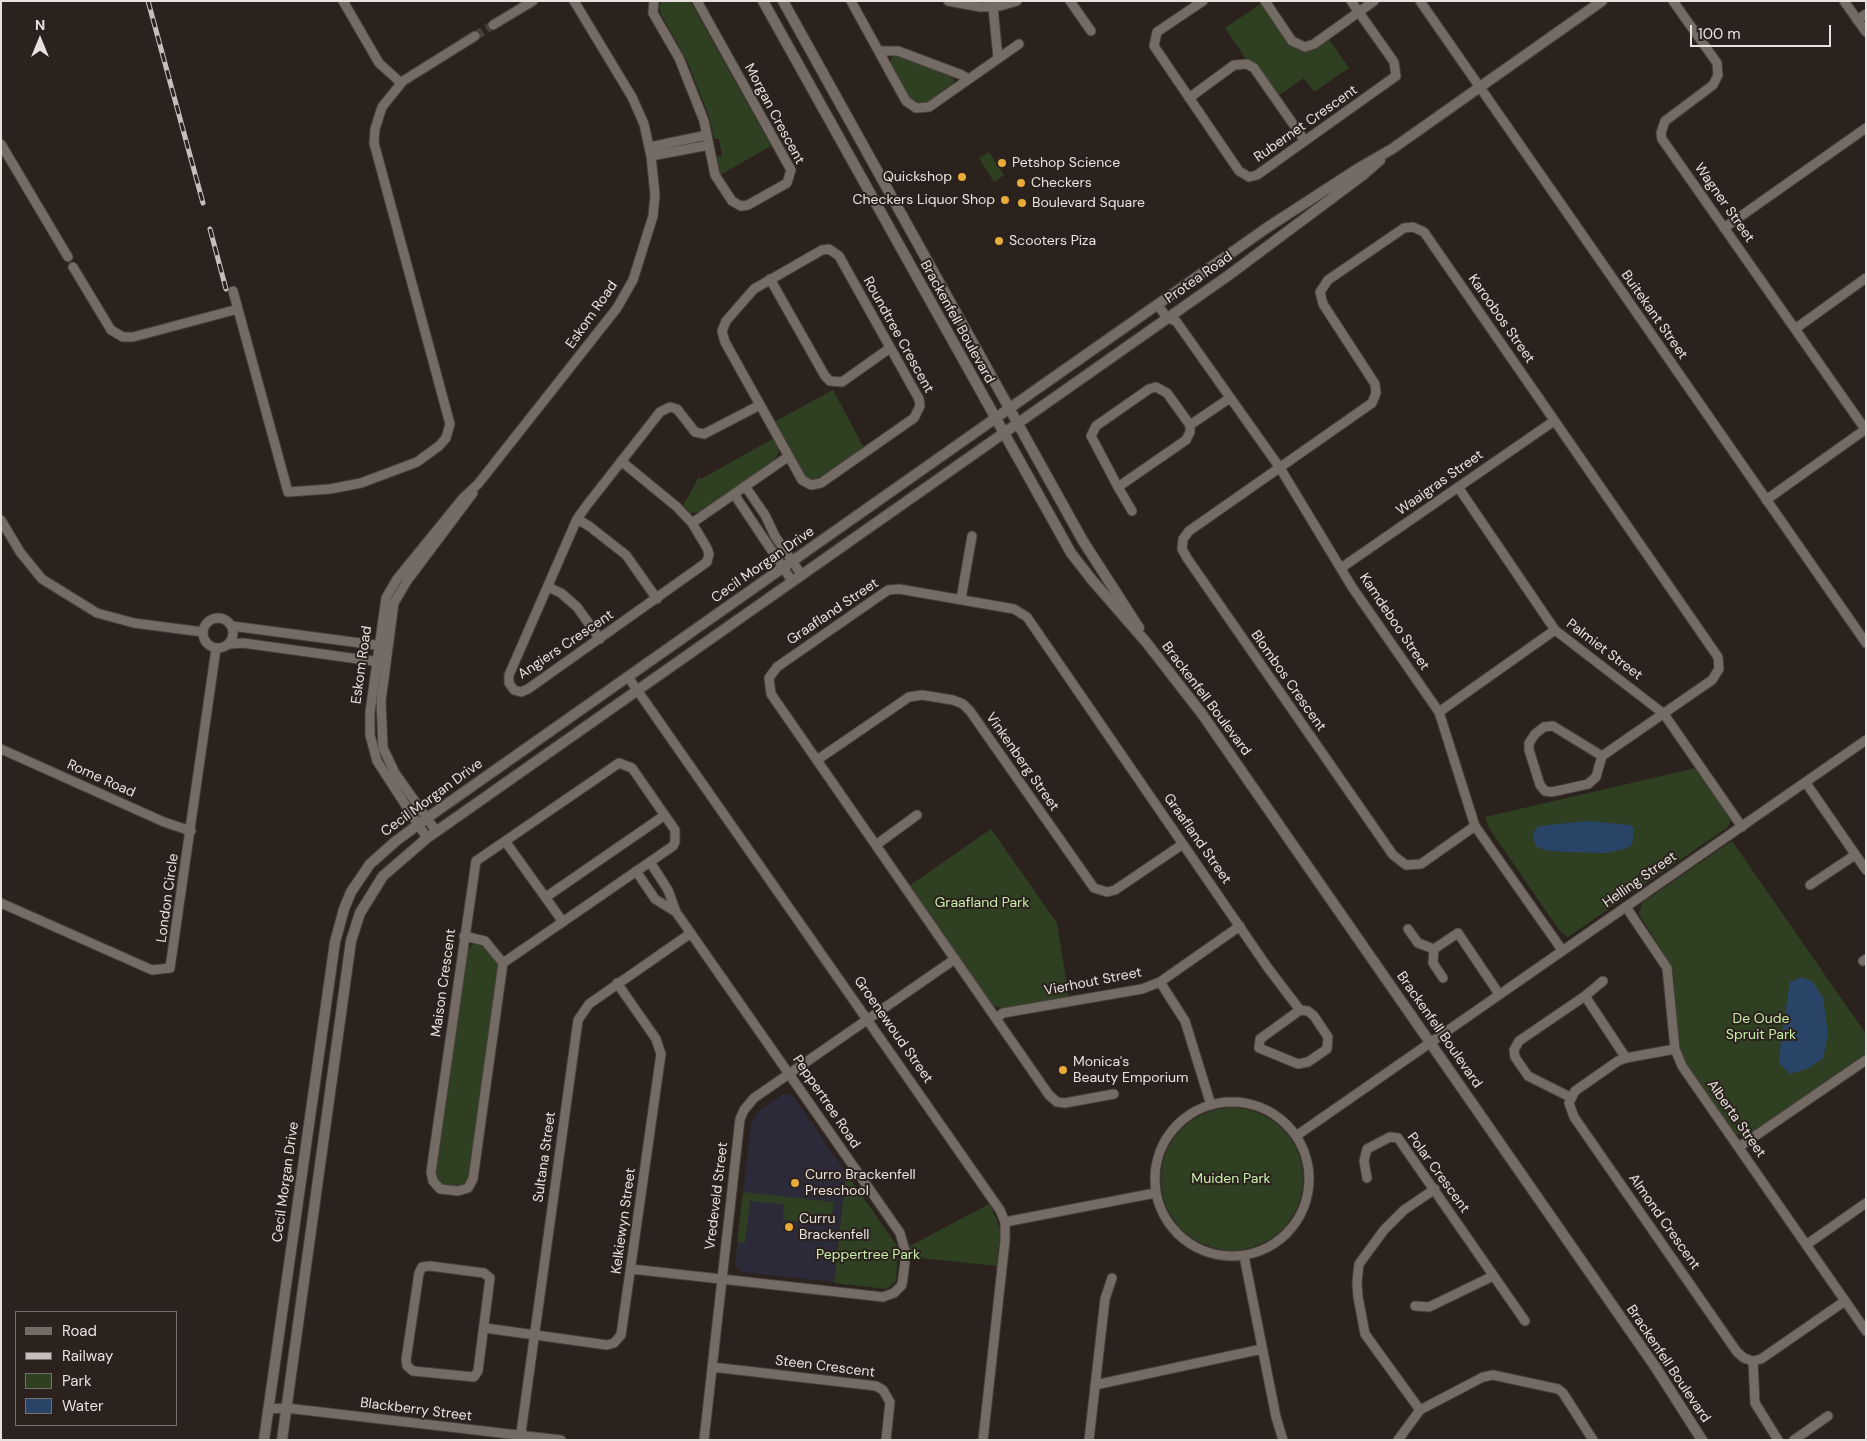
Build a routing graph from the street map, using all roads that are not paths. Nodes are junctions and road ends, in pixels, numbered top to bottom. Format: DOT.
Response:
graph roads {
  1 [pos="343,1"];
  2 [pos="533,1"];
  3 [pos="574,1"];
  4 [pos="654,1"];
  5 [pos="697,1"];
  6 [pos="763,1"];
  7 [pos="783,1"];
  8 [pos="851,1"];
  9 [pos="948,1"];
  10 [pos="1016,1"];
  11 [pos="1070,1"];
  12 [pos="1203,1"];
  13 [pos="1265,1"];
  14 [pos="1351,1"];
  15 [pos="1374,1"];
  16 [pos="1420,1"];
  17 [pos="1602,1"];
  18 [pos="1673,1"];
  19 [pos="1844,1"];
  20 [pos="993,7"];
  21 [pos="1359,12"];
  22 [pos="1866,14"];
  23 [pos="1857,20"];
  24 [pos="493,25"];
  25 [pos="1091,31"];
  26 [pos="1866,32"];
  27 [pos="475,36"];
  28 [pos="1019,44"];
  29 [pos="878,51"];
  30 [pos="998,58"];
  31 [pos="968,79"];
  32 [pos="401,82"];
  33 [pos="1480,88"];
  34 [pos="1189,98"];
  35 [pos="1866,128"];
  36 [pos="708,140"];
  37 [pos="1305,141"];
  38 [pos="1,144"];
  39 [pos="1392,149"];
  40 [pos="651,151"];
  41 [pos="1724,228"];
  42 [pos="68,257"];
  43 [pos="73,266"];
  44 [pos="1866,278"];
  45 [pos="770,279"];
  46 [pos="233,291"];
  47 [pos="1168,297"];
  48 [pos="1158,305"];
  49 [pos="238,309"];
  50 [pos="1174,317"];
  51 [pos="1795,329"];
  52 [pos="890,348"];
  53 [pos="1230,398"];
  54 [pos="760,405"];
  55 [pos="1010,409"];
  56 [pos="996,420"];
  57 [pos="1554,420"];
  58 [pos="1017,422"];
  59 [pos="1190,425"];
  60 [pos="1866,429"];
  61 [pos="1002,433"];
  62 [pos="789,456"];
  63 [pos="622,461"];
  64 [pos="1280,468"];
  65 [pos="745,486"];
  66 [pos="1118,487"];
  67 [pos="1458,487"];
  68 [pos="734,494"];
  69 [pos="1766,500"];
  70 [pos="1132,511"];
  71 [pos="577,519"];
  72 [pos="1,520"];
  73 [pos="692,523"];
  74 [pos="770,524"];
  75 [pos="760,532"];
  76 [pos="972,536"];
  77 [pos="788,565"];
  78 [pos="1341,568"];
  79 [pos="801,574"];
  80 [pos="792,581"];
  81 [pos="548,587"];
  82 [pos="657,599"];
  83 [pos="961,599"];
  84 [pos="232,626"];
  85 [pos="1555,630"];
  86 [pos="203,632"];
  87 [pos="600,639"];
  88 [pos="1146,642"];
  89 [pos="1866,643"];
  90 [pos="230,644"];
  91 [pos="383,646"];
  92 [pos="216,648"];
  93 [pos="381,662"];
  94 [pos="628,677"];
  95 [pos="638,690"];
  96 [pos="1439,712"];
  97 [pos="1664,714"];
  98 [pos="1866,740"];
  99 [pos="1,749"];
  100 [pos="1602,756"];
  101 [pos="817,760"];
  102 [pos="1806,783"];
  103 [pos="664,816"];
  104 [pos="917,816"];
  105 [pos="427,818"];
  106 [pos="418,824"];
  107 [pos="1475,826"];
  108 [pos="1742,827"];
  109 [pos="191,831"];
  110 [pos="436,831"];
  111 [pos="426,838"];
  112 [pos="505,841"];
  113 [pos="1183,844"];
  114 [pos="876,845"];
  115 [pos="1855,855"];
  116 [pos="650,862"];
  117 [pos="1866,870"];
  118 [pos="636,871"];
  119 [pos="1810,885"];
  120 [pos="546,898"];
  121 [pos="1,903"];
  122 [pos="1626,907"];
  123 [pos="676,912"];
  124 [pos="563,922"];
  125 [pos="1240,926"];
  126 [pos="1408,929"];
  127 [pos="690,933"];
  128 [pos="464,936"];
  129 [pos="1434,949"];
  130 [pos="1562,950"];
  131 [pos="955,959"];
  132 [pos="503,963"];
  133 [pos="1443,978"];
  134 [pos="1603,981"];
  135 [pos="1160,982"];
  136 [pos="617,983"];
  137 [pos="1499,994"];
  138 [pos="1585,996"];
  139 [pos="1300,1010"];
  140 [pos="996,1018"];
  141 [pos="868,1019"];
  142 [pos="1431,1042"];
  143 [pos="1675,1049"];
  144 [pos="1626,1058"];
  145 [pos="1866,1060"];
  146 [pos="789,1074"];
  147 [pos="1114,1094"];
  148 [pos="1570,1097"];
  149 [pos="1210,1105"];
  150 [pos="1296,1136"];
  151 [pos="1740,1147"];
  152 [pos="1367,1178"];
  153 [pos="1435,1189"];
  154 [pos="1156,1193"];
  155 [pos="1866,1203"];
  156 [pos="1005,1222"];
  157 [pos="1806,1245"];
  158 [pos="1244,1256"];
  159 [pos="631,1269"];
  160 [pos="1493,1276"];
  161 [pos="1112,1278"];
  162 [pos="722,1279"];
  163 [pos="1845,1301"];
  164 [pos="1415,1306"];
  165 [pos="1525,1321"];
  166 [pos="485,1328"];
  167 [pos="1866,1331"];
  168 [pos="534,1335"];
  169 [pos="1262,1349"];
  170 [pos="1753,1361"];
  171 [pos="712,1367"];
  172 [pos="1095,1385"];
  173 [pos="286,1408"];
  174 [pos="268,1409"];
  175 [pos="1420,1410"];
  176 [pos="1828,1416"];
  177 [pos="520,1437"];
  178 [pos="264,1440"];
  179 [pos="282,1440"];
  180 [pos="561,1440"];
  181 [pos="704,1440"];
  182 [pos="886,1440"];
  183 [pos="983,1440"];
  184 [pos="1089,1440"];
  185 [pos="1283,1440"];
  186 [pos="1398,1440"];
  187 [pos="1593,1440"];
  188 [pos="1702,1440"];
  189 [pos="1778,1440"];
  190 [pos="1794,1440"];
  1 -- 32 [label="street"];
  2 -- 24 [label="street"];
  3 -- 40 [label="street, Eskom Road"];
  4 -- 36 [label="street, Morgan Crescent"];
  5 -- 36 [label="street, Morgan Crescent"];
  6 -- 56 [label="street, Brackenfell Boulevard"];
  7 -- 55 [label="street, Brackenfell Boulevard"];
  8 -- 29 [label="street"];
  9 -- 20 [label="street"];
  10 -- 20 [label="street"];
  11 -- 25 [label="street"];
  12 -- 34 [label="street, Rubernet Crescent"];
  13 -- 21 [label="street"];
  14 -- 21 [label="street, Rubernet Crescent"];
  15 -- 21 [label="street"];
  16 -- 33 [label="street, Buitekant Street"];
  17 -- 33 [label="street, Protea Road"];
  18 -- 41 [label="street, Wagner Street"];
  19 -- 23 [label="street"];
  20 -- 30 [label="street"];
  21 -- 37 [label="street, Rubernet Crescent"];
  22 -- 23 [label="street"];
  23 -- 26 [label="street"];
  27 -- 32 [label="street"];
  28 -- 30 [label="street"];
  29 -- 31 [label="street"];
  29 -- 31 [label="street"];
  30 -- 31 [label="street"];
  32 -- 49 [label="street"];
  33 -- 39 [label="street, Protea Road"];
  33 -- 69 [label="street, Buitekant Street"];
  34 -- 37 [label="street"];
  34 -- 37 [label="street, Rubernet Crescent"];
  35 -- 41 [label="street"];
  36 -- 40 [label="street"];
  38 -- 42 [label="street"];
  39 -- 47 [label="street, Protea Road"];
  39 -- 50 [label="street, Protea Road"];
  40 -- 91 [label="street, Eskom Road"];
  41 -- 51 [label="street, Wagner Street"];
  43 -- 49 [label="street"];
  44 -- 51 [label="street"];
  45 -- 52 [label="street, Roundtree Crescent"];
  45 -- 52 [label="street"];
  45 -- 54 [label="street, Roundtree Crescent"];
  46 -- 49 [label="street"];
  47 -- 48 [label="street, Protea Road"];
  47 -- 50 [label="street, Kamdeboo Street"];
  48 -- 50 [label="street, Kamdeboo Street"];
  48 -- 55 [label="street, Protea Road"];
  50 -- 53 [label="street, Kamdeboo Street"];
  50 -- 58 [label="street, Protea Road"];
  51 -- 60 [label="street, Wagner Street"];
  52 -- 62 [label="street, Roundtree Crescent"];
  53 -- 59 [label="street"];
  53 -- 64 [label="street, Kamdeboo Street"];
  54 -- 62 [label="street, Roundtree Crescent"];
  54 -- 63 [label="street, Angiers Crescent"];
  55 -- 56 [label="street, Protea Road"];
  55 -- 58 [label="street, Brackenfell Boulevard"];
  56 -- 61 [label="street, Brackenfell Boulevard"];
  56 -- 77 [label="street, Cecil Morgan Drive"];
  57 -- 64 [label="street, Karoobos Street"];
  57 -- 67 [label="street, Waaigras Street"];
  57 -- 97 [label="street, Karoobos Street"];
  58 -- 61 [label="street, Protea Road"];
  58 -- 88 [label="street, Brackenfell Boulevard"];
  59 -- 66 [label="street"];
  59 -- 66 [label="street"];
  60 -- 69 [label="street"];
  61 -- 79 [label="street, Cecil Morgan Drive"];
  61 -- 88 [label="street, Brackenfell Boulevard"];
  62 -- 65 [label="street"];
  63 -- 71 [label="street, Angiers Crescent"];
  63 -- 73 [label="street, Angiers Crescent"];
  64 -- 78 [label="street, Kamdeboo Street"];
  64 -- 107 [label="street, Blombos Crescent"];
  65 -- 68 [label="street"];
  65 -- 74 [label="street"];
  66 -- 70 [label="street"];
  67 -- 78 [label="street, Waaigras Street"];
  67 -- 85 [label="street, Palmiet Street"];
  68 -- 73 [label="street"];
  68 -- 75 [label="street"];
  69 -- 89 [label="street, Buitekant Street"];
  71 -- 81 [label="street, Angiers Crescent"];
  71 -- 82 [label="street"];
  72 -- 86 [label="street"];
  73 -- 82 [label="street, Angiers Crescent"];
  74 -- 75 [label="street"];
  74 -- 77 [label="street"];
  75 -- 77 [label="street"];
  76 -- 83 [label="street"];
  77 -- 79 [label="street"];
  77 -- 80 [label="street"];
  77 -- 94 [label="street, Cecil Morgan Drive"];
  78 -- 96 [label="street, Kamdeboo Street"];
  79 -- 80 [label="street, Cecil Morgan Drive"];
  80 -- 95 [label="street, Cecil Morgan Drive"];
  81 -- 87 [label="street"];
  81 -- 87 [label="street, Angiers Crescent"];
  82 -- 87 [label="street, Angiers Crescent"];
  83 -- 101 [label="street, Graafland Street"];
  83 -- 113 [label="street, Graafland Street"];
  84 -- 86 [label="street"];
  84 -- 90 [label="street"];
  84 -- 91 [label="street"];
  85 -- 96 [label="street"];
  85 -- 97 [label="street, Palmiet Street"];
  86 -- 92 [label="street"];
  88 -- 142 [label="street, Brackenfell Boulevard"];
  90 -- 92 [label="street"];
  90 -- 93 [label="street"];
  91 -- 93 [label="street, Eskom Road"];
  92 -- 109 [label="street, London Circle"];
  93 -- 105 [label="street, Eskom Road"];
  93 -- 106 [label="street, Eskom Road"];
  94 -- 95 [label="street, Groenewoud Street"];
  94 -- 105 [label="street, Cecil Morgan Drive"];
  95 -- 110 [label="street, Cecil Morgan Drive"];
  95 -- 141 [label="street, Groenewoud Street"];
  96 -- 107 [label="street, Kamdeboo Street"];
  97 -- 100 [label="street, Karoobos Street"];
  97 -- 108 [label="street, Palmiet Street"];
  98 -- 102 [label="street, Helling Street"];
  99 -- 109 [label="street, Rome Road"];
  100 -- 100 [label="street"];
  101 -- 113 [label="street, Vinkenberg Street"];
  101 -- 114 [label="street, Graafland Street"];
  102 -- 108 [label="street, Helling Street"];
  102 -- 115 [label="street"];
  103 -- 112 [label="street, Maison Crescent"];
  103 -- 116 [label="street, Maison Crescent"];
  103 -- 120 [label="street"];
  104 -- 114 [label="street"];
  105 -- 106 [label="street, Cecil Morgan Drive"];
  105 -- 110 [label="street, Eskom Road"];
  106 -- 111 [label="street, Eskom Road"];
  106 -- 174 [label="street, Cecil Morgan Drive"];
  107 -- 130 [label="street, Kamdeboo Street"];
  108 -- 122 [label="street, Helling Street"];
  109 -- 121 [label="street, London Circle"];
  110 -- 111 [label="street, Cecil Morgan Drive"];
  111 -- 173 [label="street, Cecil Morgan Drive"];
  112 -- 120 [label="street"];
  112 -- 128 [label="street, Maison Crescent"];
  113 -- 125 [label="street, Graafland Street"];
  114 -- 131 [label="street, Graafland Street"];
  115 -- 117 [label="street"];
  115 -- 119 [label="street"];
  116 -- 118 [label="street, Maison Crescent"];
  116 -- 123 [label="street"];
  118 -- 123 [label="street"];
  118 -- 124 [label="street, Maison Crescent"];
  120 -- 124 [label="street"];
  122 -- 130 [label="street, Helling Street"];
  122 -- 143 [label="street, Alberta Street"];
  123 -- 127 [label="street, Peppertree Road"];
  124 -- 132 [label="street, Maison Crescent"];
  125 -- 135 [label="street, Vierhout Street"];
  125 -- 139 [label="street, Graafland Street"];
  126 -- 129 [label="street"];
  127 -- 136 [label="street, Sultana Street"];
  127 -- 146 [label="street, Peppertree Road"];
  128 -- 132 [label="street"];
  128 -- 132 [label="street, Maison Crescent"];
  129 -- 133 [label="street"];
  129 -- 137 [label="street"];
  130 -- 137 [label="street, Helling Street"];
  131 -- 140 [label="street, Graafland Street"];
  131 -- 141 [label="street, Vredeveld Street"];
  134 -- 138 [label="street"];
  135 -- 140 [label="street, Vierhout Street"];
  135 -- 149 [label="street"];
  136 -- 159 [label="street, Kelkiewyn Street"];
  136 -- 168 [label="street, Sultana Street"];
  137 -- 142 [label="street, Helling Street"];
  138 -- 144 [label="street"];
  138 -- 148 [label="street"];
  139 -- 139 [label="street"];
  140 -- 147 [label="street, Graafland Street"];
  141 -- 146 [label="street, Vredeveld Street"];
  141 -- 156 [label="street, Groenewoud Street"];
  142 -- 150 [label="street, Helling Street"];
  142 -- 188 [label="street, Brackenfell Boulevard"];
  143 -- 144 [label="street"];
  143 -- 151 [label="street, Alberta Street"];
  144 -- 148 [label="street"];
  145 -- 151 [label="street"];
  146 -- 162 [label="street, Vredeveld Street"];
  146 -- 162 [label="street, Peppertree Road"];
  148 -- 170 [label="street, Almond Crescent"];
  149 -- 150 [label="street"];
  149 -- 154 [label="street"];
  150 -- 158 [label="street"];
  151 -- 157 [label="street, Alberta Street"];
  152 -- 153 [label="street, Polar Crescent"];
  153 -- 160 [label="street, Polar Crescent"];
  153 -- 175 [label="street"];
  154 -- 156 [label="street"];
  154 -- 158 [label="street"];
  155 -- 157 [label="street"];
  156 -- 183 [label="street, Groenewoud Street"];
  157 -- 163 [label="street, Alberta Street"];
  158 -- 169 [label="street"];
  159 -- 162 [label="street, Peppertree Road"];
  159 -- 168 [label="street, Kelkiewyn Street"];
  160 -- 164 [label="street"];
  160 -- 165 [label="street, Polar Crescent"];
  161 -- 172 [label="street"];
  162 -- 171 [label="street, Vredeveld Street"];
  163 -- 167 [label="street, Alberta Street"];
  163 -- 170 [label="street"];
  166 -- 166 [label="street"];
  166 -- 168 [label="street, Kelkiewyn Street"];
  168 -- 177 [label="street, Sultana Street"];
  169 -- 172 [label="street"];
  169 -- 185 [label="street"];
  170 -- 189 [label="street"];
  171 -- 181 [label="street, Vredeveld Street"];
  171 -- 182 [label="street, Steen Crescent"];
  172 -- 184 [label="street"];
  173 -- 174 [label="street, Blackberry Street"];
  173 -- 177 [label="street, Blackberry Street"];
  173 -- 179 [label="street, Cecil Morgan Drive"];
  174 -- 178 [label="street, Cecil Morgan Drive"];
  175 -- 186 [label="street"];
  175 -- 187 [label="street"];
  176 -- 190 [label="street"];
  177 -- 180 [label="street, Blackberry Street"];
}
